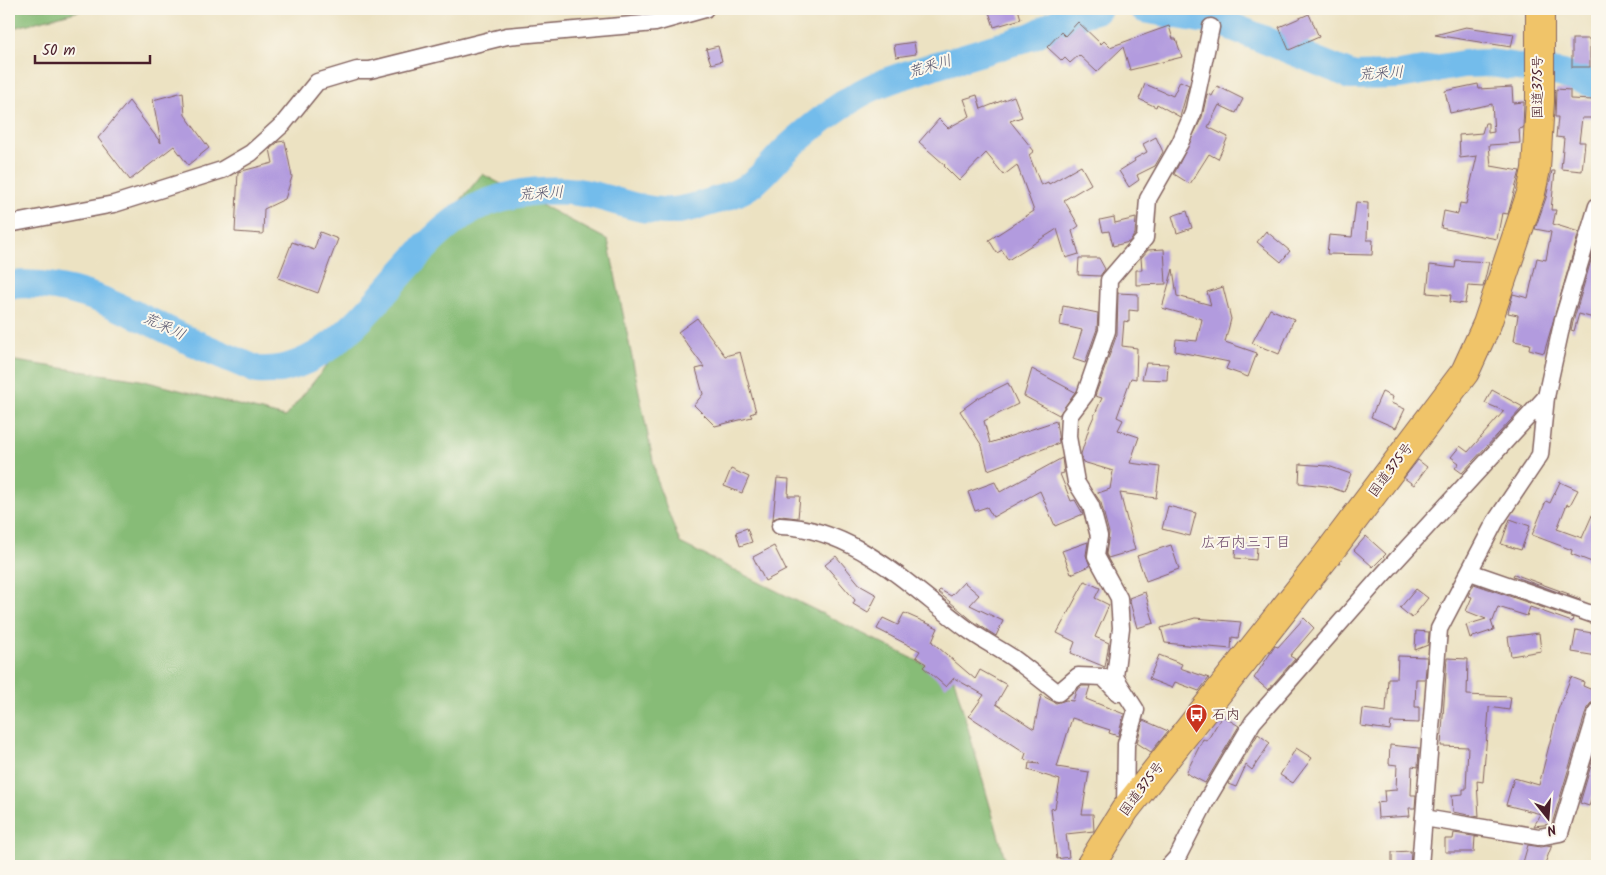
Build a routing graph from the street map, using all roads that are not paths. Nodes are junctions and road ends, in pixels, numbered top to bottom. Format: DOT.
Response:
graph roads {
  1 [pos="705,9"];
  2 [pos="1540,9"];
  3 [pos="1212,27"];
  4 [pos="1597,206"];
  5 [pos="9,224"];
  6 [pos="1546,398"];
  7 [pos="780,526"];
  8 [pos="1470,572"];
  9 [pos="1597,616"];
  10 [pos="1136,710"];
  11 [pos="1597,711"];
  12 [pos="1125,810"];
  13 [pos="1424,818"];
  14 [pos="1090,866"];
  15 [pos="1169,866"];
  16 [pos="1420,866"];
  1 -- 5 [label="street"];
  2 -- 12 [label="highway, 国道375号"];
  3 -- 10 [label="street"];
  4 -- 6 [label="street"];
  6 -- 8 [label="street"];
  6 -- 15 [label="street"];
  7 -- 10 [label="street"];
  8 -- 9 [label="street"];
  8 -- 13 [label="street"];
  10 -- 12 [label="street"];
  11 -- 13 [label="street"];
  12 -- 14 [label="highway, 国道375号"];
  13 -- 16 [label="street"];
}
